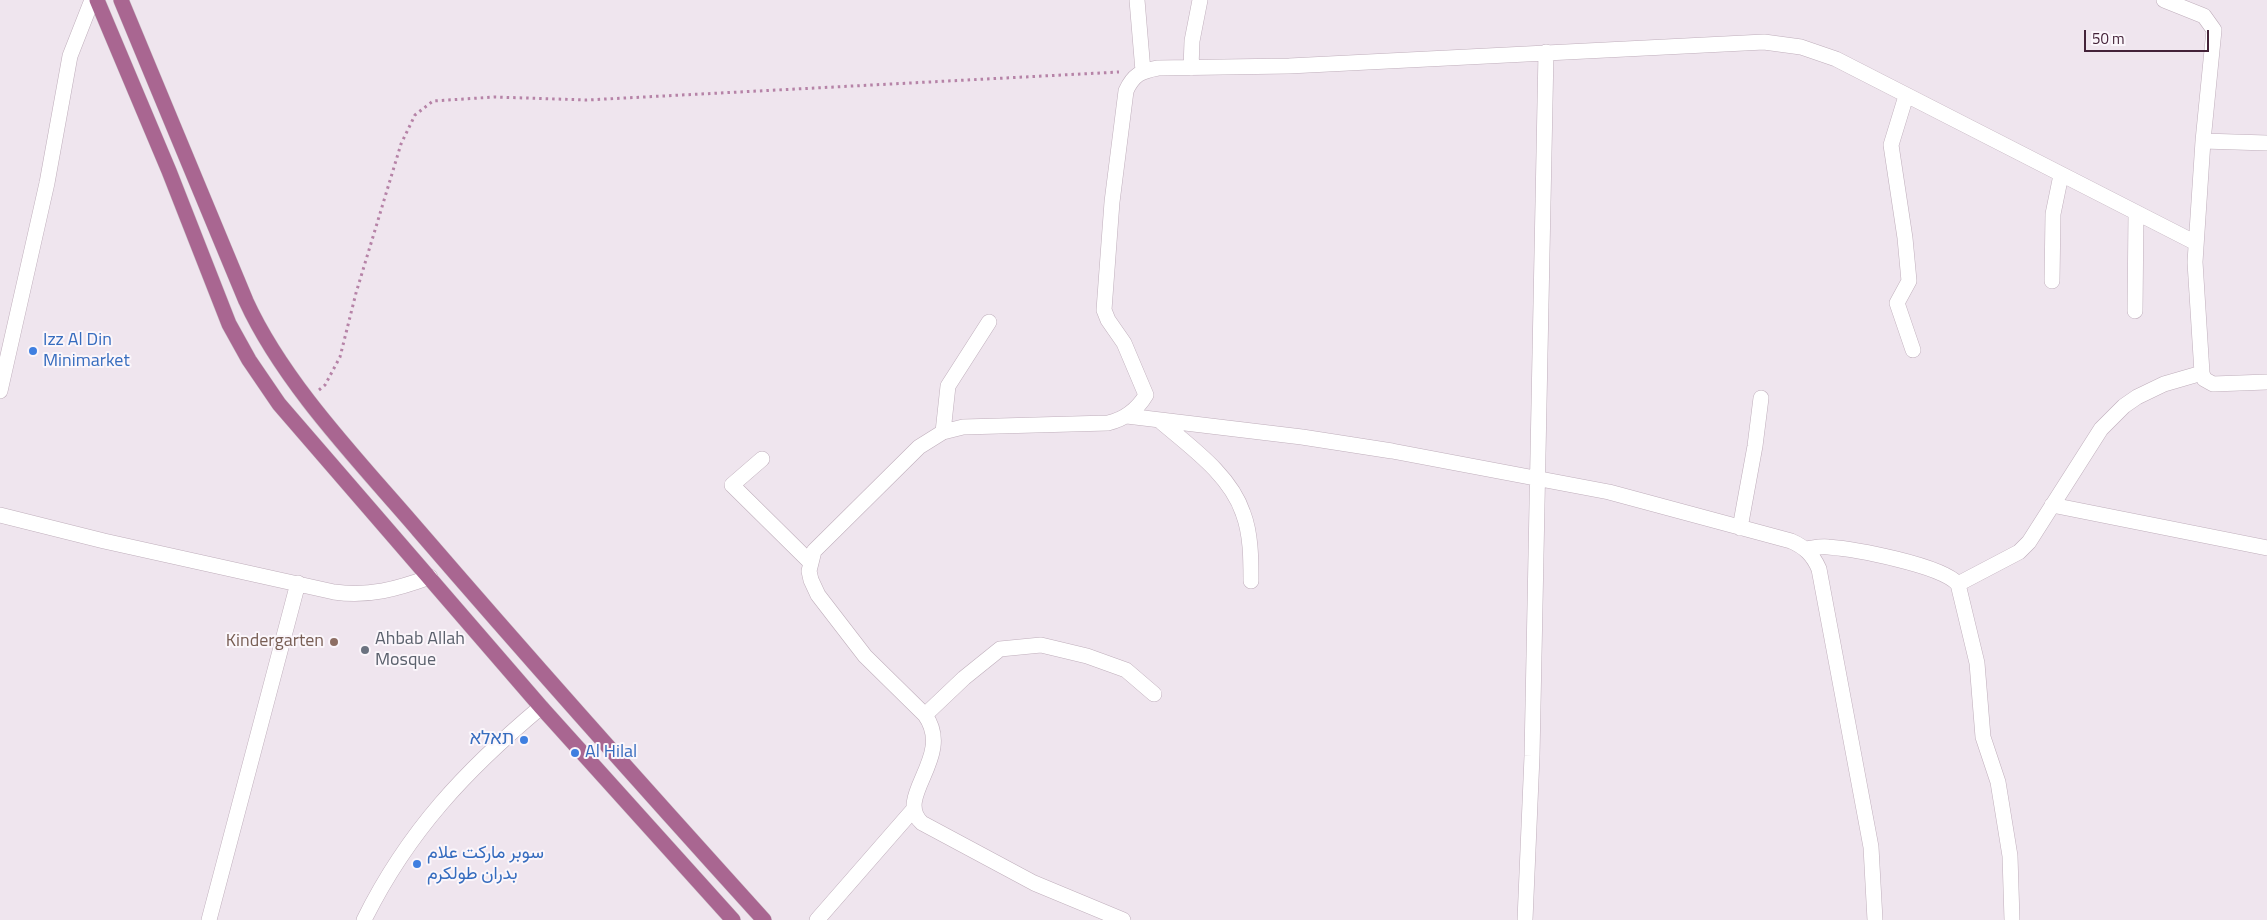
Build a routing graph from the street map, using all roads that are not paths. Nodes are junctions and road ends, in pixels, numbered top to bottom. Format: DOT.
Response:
graph roads {
  1 [pos="92,0"];
  2 [pos="97,0"];
  3 [pos="121,0"];
  4 [pos="1137,0"];
  5 [pos="1200,0"];
  6 [pos="2164,0"];
  7 [pos="1546,52"];
  8 [pos="1191,68"];
  9 [pos="1143,71"];
  10 [pos="1906,96"];
  11 [pos="2203,141"];
  12 [pos="2267,143"];
  13 [pos="2061,175"];
  14 [pos="2136,213"];
  15 [pos="2196,243"];
  16 [pos="2052,281"];
  17 [pos="2135,311"];
  18 [pos="989,322"];
  19 [pos="1913,350"];
  20 [pos="2202,373"];
  21 [pos="2267,382"];
  22 [pos="0,391"];
  23 [pos="1761,398"];
  24 [pos="1127,416"];
  25 [pos="1159,420"];
  26 [pos="943,432"];
  27 [pos="762,459"];
  28 [pos="1536,479"];
  29 [pos="2052,505"];
  30 [pos="0,514"];
  31 [pos="1740,528"];
  32 [pos="2267,548"];
  33 [pos="1805,549"];
  34 [pos="810,562"];
  35 [pos="430,577"];
  36 [pos="1251,581"];
  37 [pos="298,583"];
  38 [pos="1958,584"];
  39 [pos="1154,694"];
  40 [pos="541,707"];
  41 [pos="925,715"];
  42 [pos="913,810"];
  43 [pos="1092,913"];
  44 [pos="209,920"];
  45 [pos="364,920"];
  46 [pos="733,920"];
  47 [pos="764,920"];
  48 [pos="817,920"];
  49 [pos="1123,920"];
  50 [pos="1525,920"];
  51 [pos="1875,920"];
  52 [pos="2012,920"];
  1 -- 22 [label="street"];
  2 -- 35 [label="main road"];
  3 -- 47 [label="main road"];
  4 -- 9 [label="street"];
  5 -- 8 [label="street"];
  6 -- 11 [label="street"];
  7 -- 8 [label="street"];
  7 -- 10 [label="street"];
  7 -- 28 [label="street"];
  8 -- 9 [label="street"];
  9 -- 24 [label="street"];
  10 -- 13 [label="street"];
  10 -- 19 [label="street"];
  11 -- 12 [label="street"];
  11 -- 15 [label="street"];
  13 -- 14 [label="street"];
  13 -- 16 [label="street"];
  14 -- 15 [label="street"];
  14 -- 17 [label="street"];
  15 -- 20 [label="street"];
  18 -- 26 [label="street"];
  20 -- 21 [label="street"];
  20 -- 29 [label="street"];
  23 -- 31 [label="street"];
  24 -- 25 [label="street"];
  24 -- 26 [label="street"];
  25 -- 28 [label="street"];
  25 -- 36 [label="street"];
  26 -- 34 [label="street"];
  27 -- 34 [label="street"];
  28 -- 31 [label="street"];
  28 -- 50 [label="street"];
  29 -- 32 [label="street"];
  29 -- 38 [label="street"];
  30 -- 37 [label="street"];
  31 -- 33 [label="street"];
  33 -- 38 [label="street"];
  33 -- 51 [label="street"];
  34 -- 41 [label="street"];
  35 -- 37 [label="street"];
  35 -- 40 [label="main road"];
  37 -- 44 [label="street"];
  38 -- 52 [label="street"];
  39 -- 41 [label="street"];
  40 -- 45 [label="street"];
  40 -- 46 [label="main road"];
  41 -- 42 [label="street"];
  42 -- 43 [label="street"];
  42 -- 48 [label="street"];
  43 -- 49 [label="street"];
}
